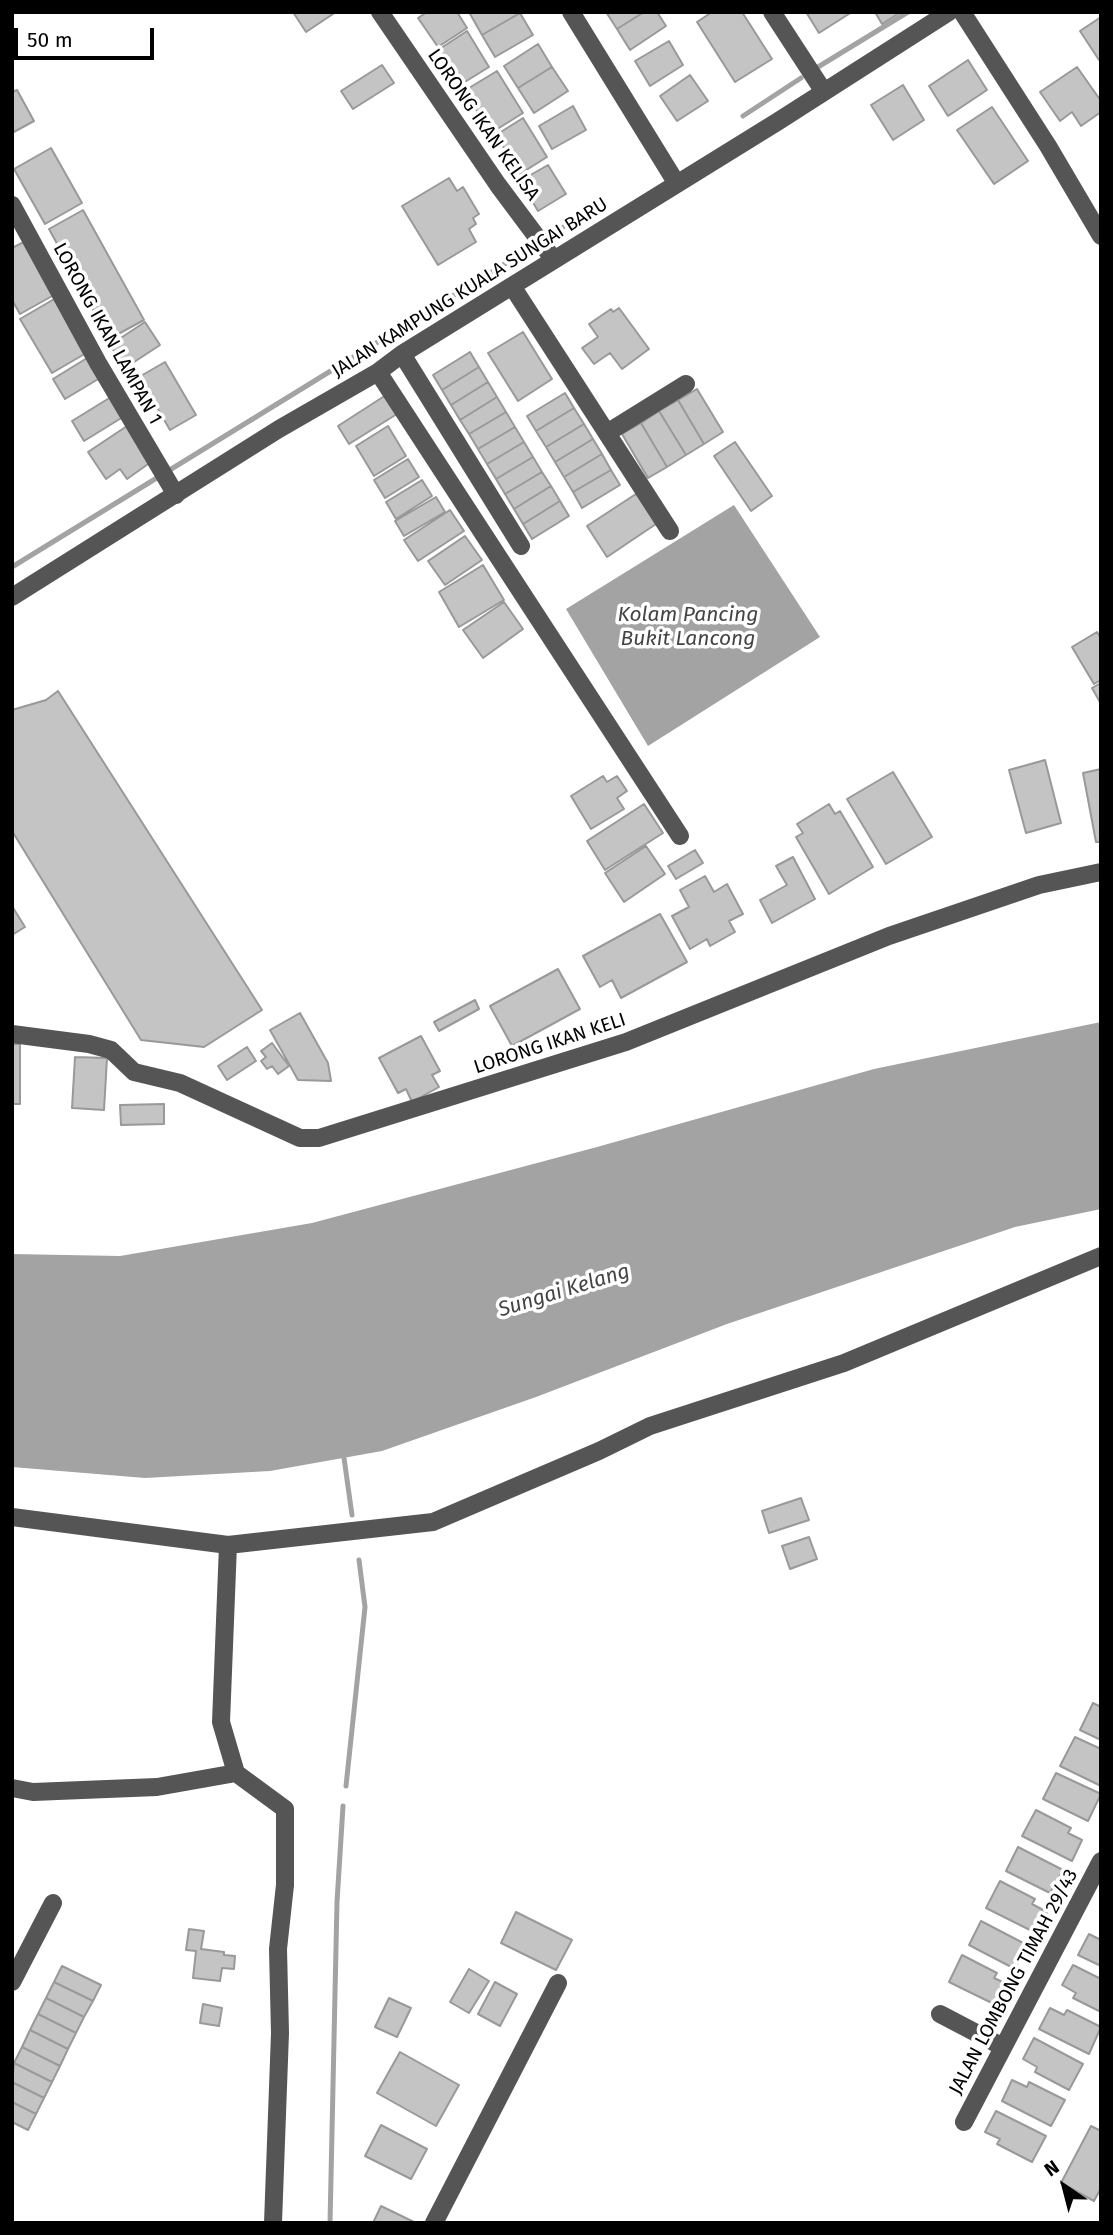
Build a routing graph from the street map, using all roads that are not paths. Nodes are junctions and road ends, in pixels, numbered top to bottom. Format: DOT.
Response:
graph roads {
  1 [pos="380,12"];
  2 [pos="571,12"];
  3 [pos="772,12"];
  4 [pos="949,12"];
  5 [pos="962,12"];
  6 [pos="824,92"];
  7 [pos="677,184"];
  8 [pos="12,205"];
  9 [pos="1101,236"];
  10 [pos="554,260"];
  11 [pos="512,286"];
  12 [pos="402,354"];
  13 [pos="378,372"];
  14 [pos="686,384"];
  15 [pos="607,433"];
  16 [pos="171,488"];
  17 [pos="670,531"];
  18 [pos="521,546"];
  19 [pos="12,597"];
  20 [pos="680,836"];
  21 [pos="1101,872"];
  22 [pos="12,1034"];
  23 [pos="1101,1256"];
  24 [pos="12,1517"];
  25 [pos="228,1545"];
  26 [pos="236,1773"];
  27 [pos="12,1788"];
  28 [pos="1101,1861"];
  29 [pos="53,1903"];
  30 [pos="12,1982"];
  31 [pos="558,1983"];
  32 [pos="940,2014"];
  33 [pos="1003,2047"];
  34 [pos="964,2122"];
  35 [pos="273,2223"];
  36 [pos="434,2223"];
  1 -- 10 [label="street, LORONG IKAN KELISA"];
  2 -- 7 [label="street"];
  3 -- 6 [label="street"];
  4 -- 6 [label="street, JALAN KAMPUNG KUALA SUNGAI BARU"];
  5 -- 9 [label="street"];
  6 -- 7 [label="street, JALAN KAMPUNG KUALA SUNGAI BARU"];
  7 -- 10 [label="street, JALAN KAMPUNG KUALA SUNGAI BARU"];
  8 -- 16 [label="street, LORONG IKAN LAMPAN 1"];
  10 -- 11 [label="street, JALAN KAMPUNG KUALA SUNGAI BARU"];
  11 -- 12 [label="street, JALAN KAMPUNG KUALA SUNGAI BARU"];
  11 -- 15 [label="street"];
  12 -- 13 [label="street, JALAN KAMPUNG KUALA SUNGAI BARU"];
  12 -- 18 [label="street"];
  13 -- 16 [label="street, JALAN KAMPUNG KUALA SUNGAI BARU"];
  13 -- 20 [label="street"];
  14 -- 15 [label="street"];
  15 -- 17 [label="street"];
  16 -- 19 [label="street, JALAN KAMPUNG KUALA SUNGAI BARU"];
  21 -- 22 [label="street, LORONG IKAN KELI"];
  23 -- 25 [label="street"];
  24 -- 25 [label="street"];
  25 -- 26 [label="street"];
  26 -- 27 [label="street"];
  26 -- 35 [label="street"];
  28 -- 33 [label="street, JALAN LOMBONG TIMAH 29/43"];
  29 -- 30 [label="street"];
  31 -- 36 [label="street"];
  32 -- 33 [label="street"];
  33 -- 34 [label="street, JALAN LOMBONG TIMAH 29/43"];
}
